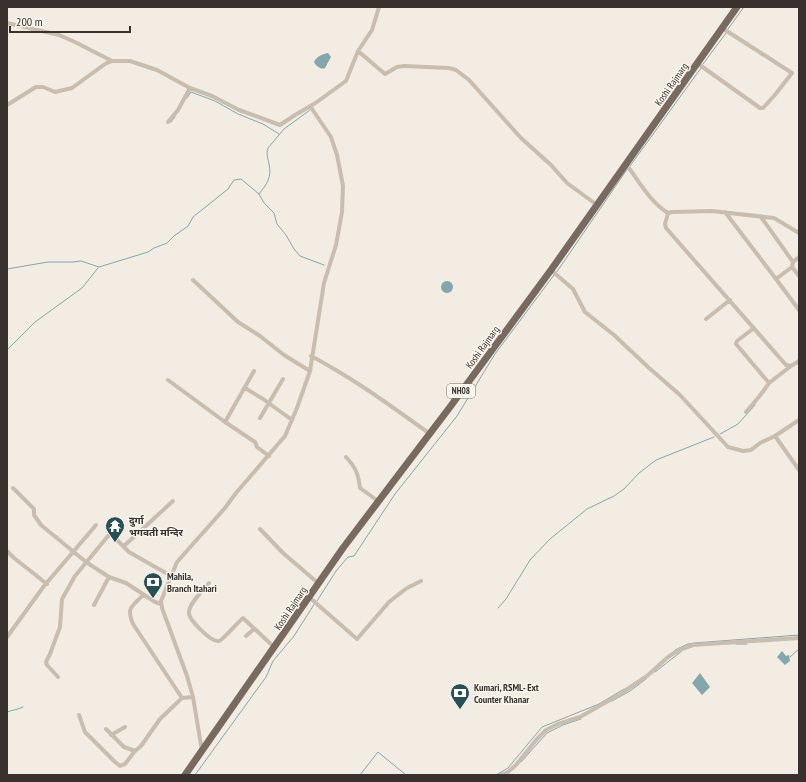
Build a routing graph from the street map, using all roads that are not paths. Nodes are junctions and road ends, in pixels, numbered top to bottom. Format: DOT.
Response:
graph roads {
  1 [pos="379,7"];
  2 [pos="738,7"];
  3 [pos="7,23"];
  4 [pos="722,28"];
  5 [pos="358,50"];
  6 [pos="112,61"];
  7 [pos="697,64"];
  8 [pos="190,88"];
  9 [pos="7,105"];
  10 [pos="310,106"];
  11 [pos="168,122"];
  12 [pos="626,164"];
  13 [pos="597,205"];
  14 [pos="725,212"];
  15 [pos="668,213"];
  16 [pos="760,217"];
  17 [pos="799,233"];
  18 [pos="799,257"];
  19 [pos="792,264"];
  20 [pos="552,271"];
  21 [pos="799,276"];
  22 [pos="776,279"];
  23 [pos="193,280"];
  24 [pos="730,300"];
  25 [pos="799,310"];
  26 [pos="706,320"];
  27 [pos="754,328"];
  28 [pos="311,356"];
  29 [pos="799,361"];
  30 [pos="791,366"];
  31 [pos="254,370"];
  32 [pos="310,370"];
  33 [pos="168,380"];
  34 [pos="283,380"];
  35 [pos="769,383"];
  36 [pos="245,388"];
  37 [pos="268,403"];
  38 [pos="746,412"];
  39 [pos="260,418"];
  40 [pos="292,420"];
  41 [pos="799,420"];
  42 [pos="225,422"];
  43 [pos="430,434"];
  44 [pos="775,436"];
  45 [pos="269,456"];
  46 [pos="346,457"];
  47 [pos="799,470"];
  48 [pos="13,488"];
  49 [pos="378,500"];
  50 [pos="173,501"];
  51 [pos="96,525"];
  52 [pos="260,529"];
  53 [pos="124,546"];
  54 [pos="7,551"];
  55 [pos="74,552"];
  56 [pos="86,562"];
  57 [pos="171,576"];
  58 [pos="109,577"];
  59 [pos="422,581"];
  60 [pos="209,583"];
  61 [pos="318,583"];
  62 [pos="46,584"];
  63 [pos="143,595"];
  64 [pos="309,597"];
  65 [pos="161,604"];
  66 [pos="94,605"];
  67 [pos="254,629"];
  68 [pos="246,636"];
  69 [pos="7,637"];
  70 [pos="799,638"];
  71 [pos="274,648"];
  72 [pos="58,677"];
  73 [pos="193,697"];
  74 [pos="182,698"];
  75 [pos="79,715"];
  76 [pos="125,727"];
  77 [pos="106,729"];
  78 [pos="111,735"];
  79 [pos="135,751"];
  80 [pos="202,752"];
  81 [pos="185,775"];
  82 [pos="500,775"];
  1 -- 5 [label="street"];
  2 -- 4 [label="main road, Koshi Rajmarg / NH08"];
  3 -- 6 [label="street"];
  4 -- 7 [label="main road, Koshi Rajmarg / NH08"];
  4 -- 7 [label="street"];
  5 -- 10 [label="street"];
  5 -- 13 [label="street"];
  6 -- 8 [label="street"];
  6 -- 9 [label="street"];
  7 -- 12 [label="main road, Koshi Rajmarg / NH08"];
  8 -- 10 [label="street"];
  8 -- 11 [label="street"];
  10 -- 28 [label="street"];
  12 -- 13 [label="main road, Koshi Rajmarg / NH08"];
  12 -- 15 [label="street"];
  13 -- 20 [label="main road, Koshi Rajmarg / NH08"];
  14 -- 15 [label="street"];
  14 -- 16 [label="street"];
  14 -- 22 [label="street"];
  15 -- 24 [label="street"];
  16 -- 17 [label="street"];
  16 -- 19 [label="street"];
  18 -- 19 [label="street"];
  19 -- 21 [label="street"];
  19 -- 22 [label="street"];
  20 -- 43 [label="main road, Koshi Rajmarg / NH08"];
  20 -- 44 [label="street"];
  22 -- 25 [label="street"];
  23 -- 32 [label="street"];
  24 -- 26 [label="street"];
  24 -- 27 [label="street"];
  27 -- 30 [label="street"];
  27 -- 35 [label="street"];
  28 -- 32 [label="street"];
  28 -- 43 [label="street"];
  29 -- 30 [label="street"];
  30 -- 35 [label="street"];
  31 -- 36 [label="street"];
  32 -- 40 [label="street"];
  33 -- 42 [label="street"];
  34 -- 37 [label="street"];
  35 -- 38 [label="street"];
  36 -- 37 [label="street"];
  36 -- 42 [label="street"];
  37 -- 39 [label="street"];
  37 -- 40 [label="street"];
  40 -- 45 [label="street"];
  41 -- 44 [label="street"];
  42 -- 45 [label="street"];
  43 -- 49 [label="main road, Koshi Rajmarg / NH08"];
  44 -- 47 [label="street"];
  45 -- 57 [label="street"];
  46 -- 49 [label="street"];
  48 -- 55 [label="street"];
  49 -- 61 [label="main road, Koshi Rajmarg / NH08"];
  50 -- 53 [label="street"];
  51 -- 55 [label="street"];
  52 -- 61 [label="street"];
  53 -- 56 [label="street"];
  53 -- 57 [label="street"];
  54 -- 62 [label="street"];
  55 -- 56 [label="street"];
  55 -- 62 [label="street"];
  56 -- 58 [label="street"];
  56 -- 72 [label="street"];
  57 -- 65 [label="street"];
  58 -- 63 [label="street"];
  58 -- 66 [label="street"];
  59 -- 64 [label="street"];
  60 -- 67 [label="street"];
  61 -- 64 [label="main road, Koshi Rajmarg / NH08"];
  62 -- 69 [label="street"];
  63 -- 65 [label="street"];
  63 -- 74 [label="street"];
  64 -- 71 [label="main road, Koshi Rajmarg / NH08"];
  65 -- 73 [label="street"];
  67 -- 68 [label="street"];
  67 -- 71 [label="street"];
  70 -- 82 [label="street"];
  71 -- 80 [label="main road, Koshi Rajmarg / NH08"];
  73 -- 74 [label="street"];
  73 -- 80 [label="street"];
  74 -- 79 [label="street"];
  75 -- 79 [label="street"];
  76 -- 78 [label="street"];
  77 -- 78 [label="street"];
  78 -- 79 [label="street"];
  80 -- 81 [label="main road, Koshi Rajmarg / NH08"];
}
